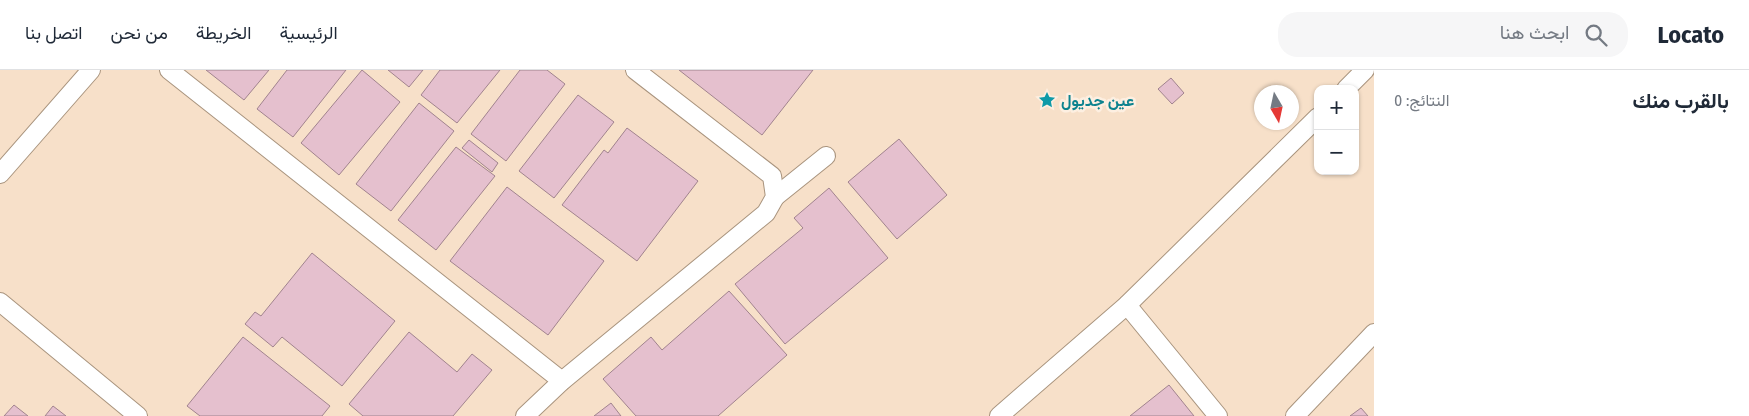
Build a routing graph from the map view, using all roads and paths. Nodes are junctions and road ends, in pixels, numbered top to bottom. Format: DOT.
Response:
graph roads {
  1 [pos="90,70"];
  2 [pos="169,70"];
  3 [pos="635,70"];
  4 [pos="1365,70"];
  5 [pos="1350,85"];
  6 [pos="1314,121"];
  7 [pos="826,156"];
  8 [pos="0,174"];
  9 [pos="775,197"];
  10 [pos="0,302"];
  11 [pos="1127,305"];
  12 [pos="1374,333"];
  13 [pos="562,381"];
  14 [pos="138,416"];
  15 [pos="525,416"];
  16 [pos="999,416"];
  17 [pos="1218,416"];
  18 [pos="1294,416"];
  1 -- 8 [label="street"];
  2 -- 13 [label="street"];
  3 -- 9 [label="street"];
  4 -- 5 [label="street"];
  6 -- 11 [label="street"];
  7 -- 9 [label="street"];
  9 -- 13 [label="street"];
  10 -- 14 [label="street"];
  11 -- 16 [label="street"];
  11 -- 17 [label="street"];
  12 -- 18 [label="street"];
  13 -- 15 [label="street"];
}
